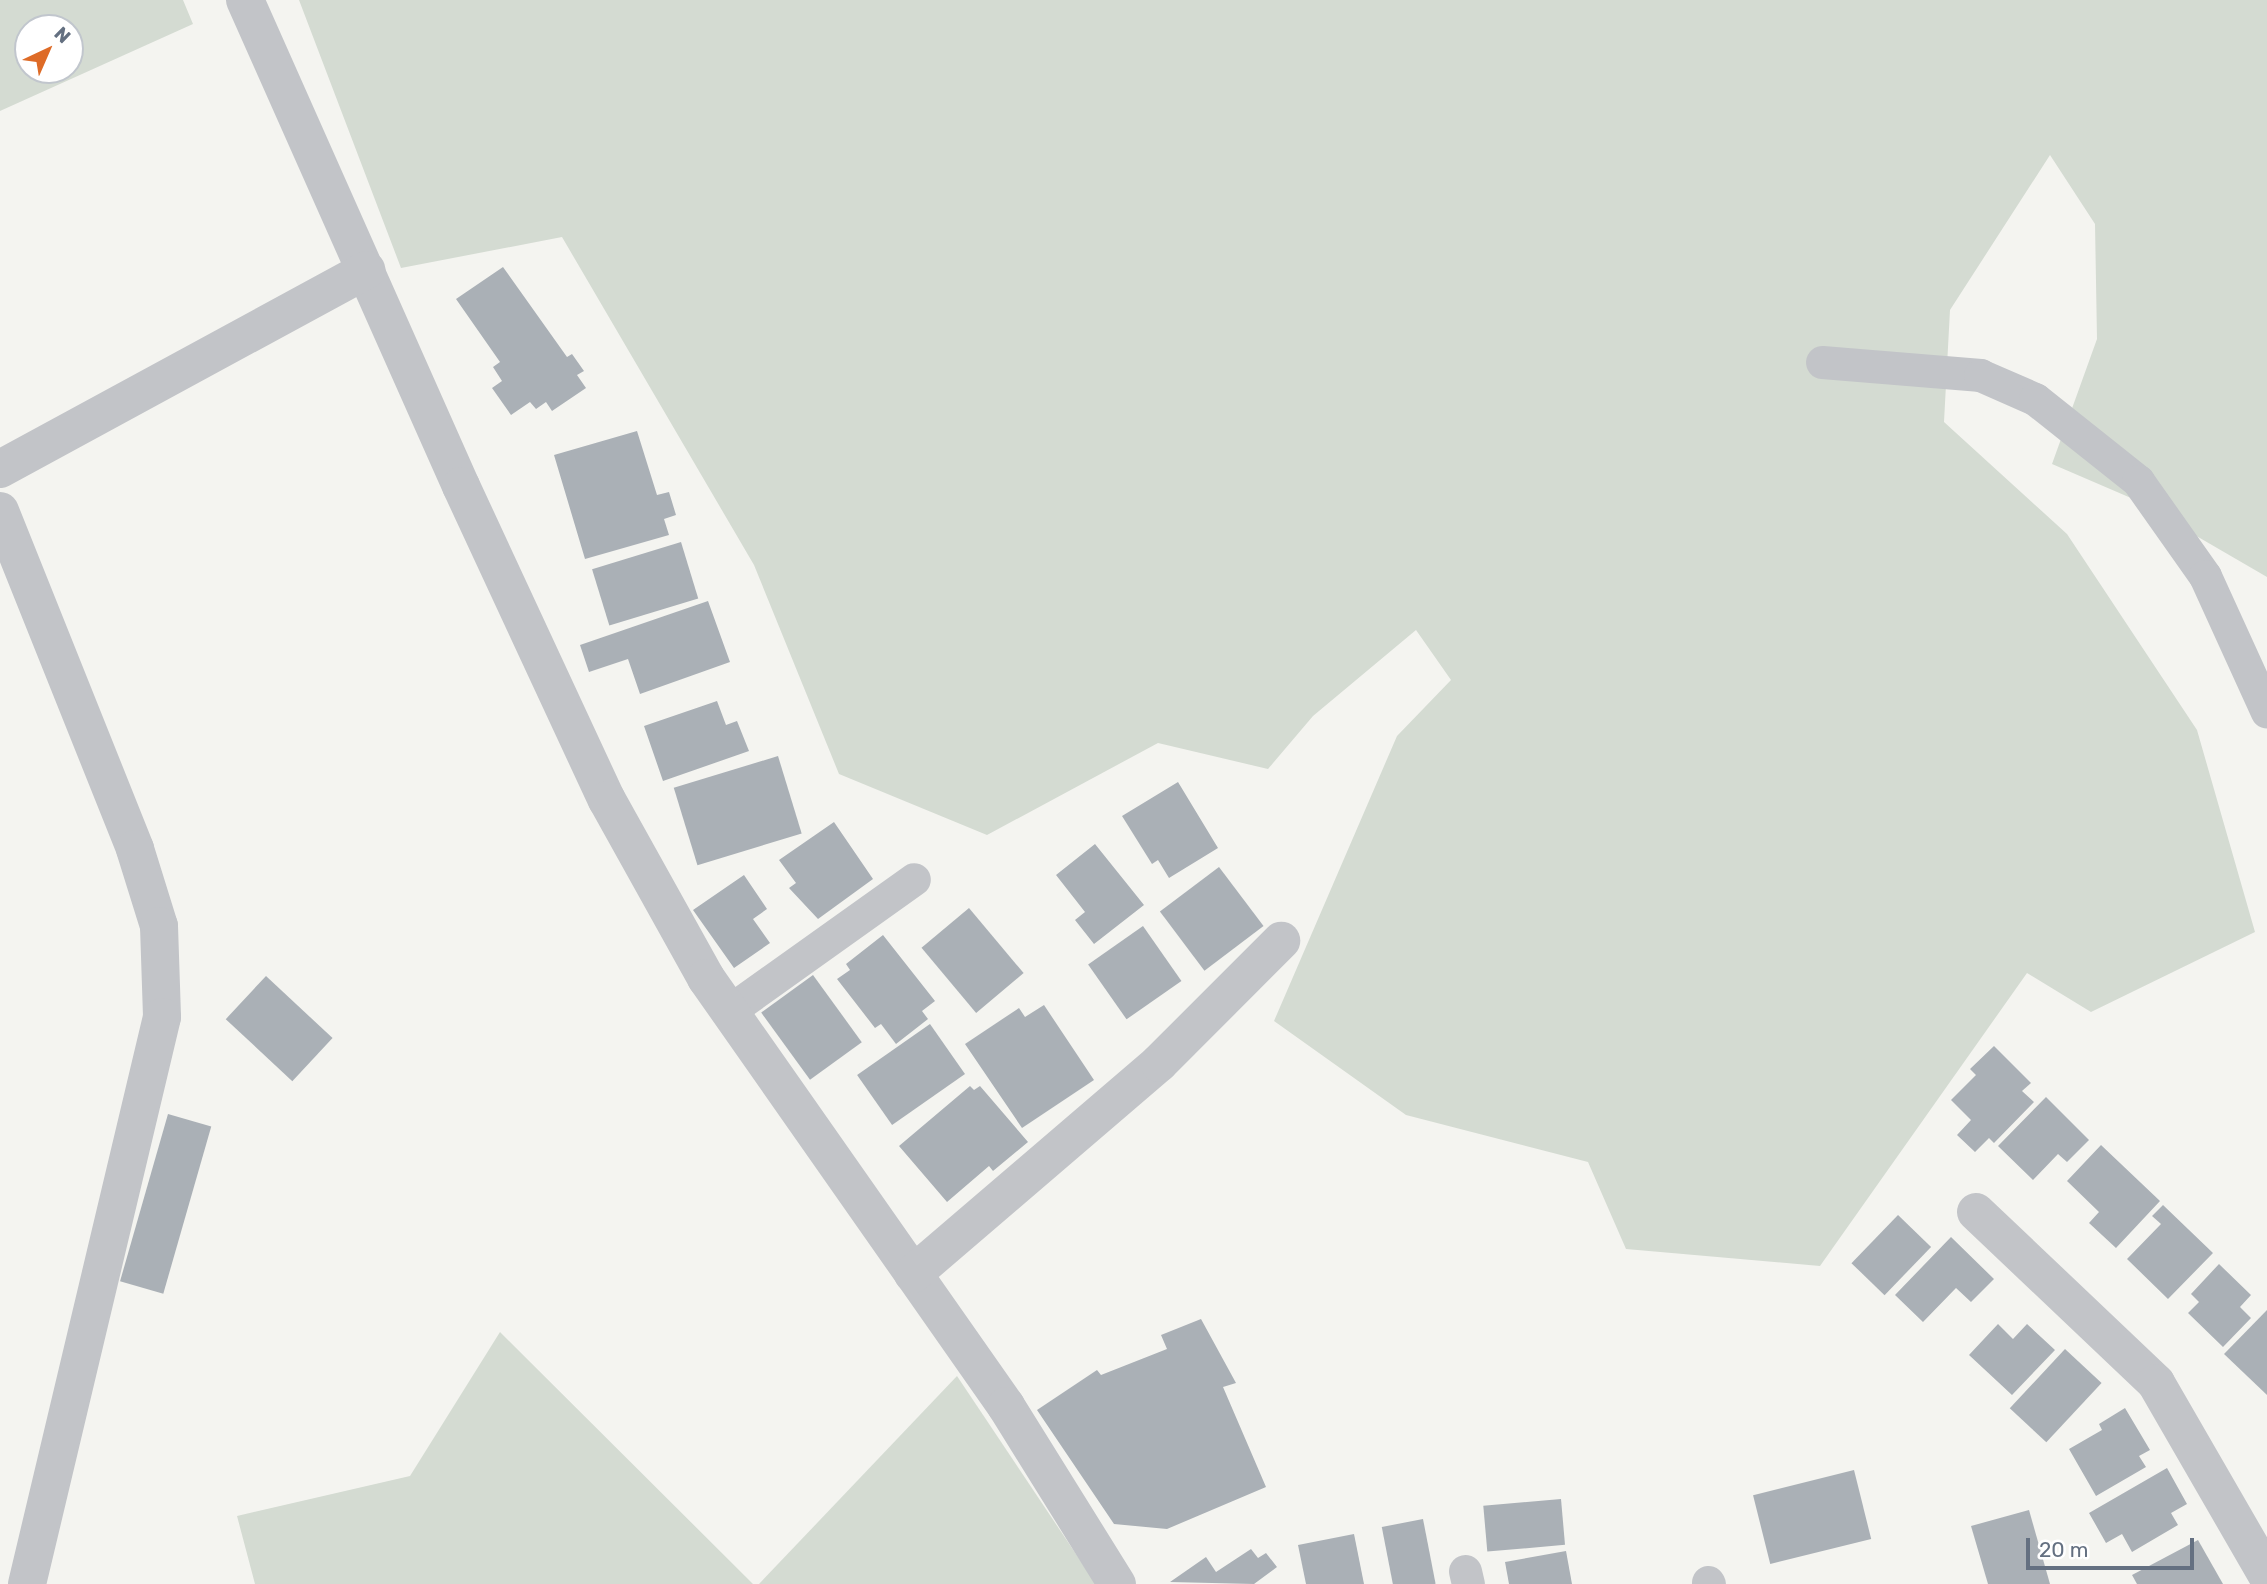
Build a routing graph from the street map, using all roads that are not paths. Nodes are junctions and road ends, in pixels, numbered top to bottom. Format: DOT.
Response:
graph roads {
  1 [pos="245,0"];
  2 [pos="366,270"];
  3 [pos="1822,362"];
  4 [pos="0,468"];
  5 [pos="0,511"];
  6 [pos="2267,712"];
  7 [pos="914,879"];
  8 [pos="1281,941"];
  9 [pos="729,1011"];
  10 [pos="1976,1212"];
  11 [pos="913,1274"];
  12 [pos="2267,1575"];
  13 [pos="27,1584"];
  14 [pos="1118,1584"];
  1 -- 2 [label="street"];
  2 -- 4 [label="street"];
  2 -- 9 [label="street"];
  3 -- 6 [label="lane"];
  5 -- 13 [label="street"];
  7 -- 9 [label="lane"];
  8 -- 11 [label="street"];
  9 -- 11 [label="street"];
  10 -- 12 [label="street"];
  11 -- 14 [label="street"];
}
